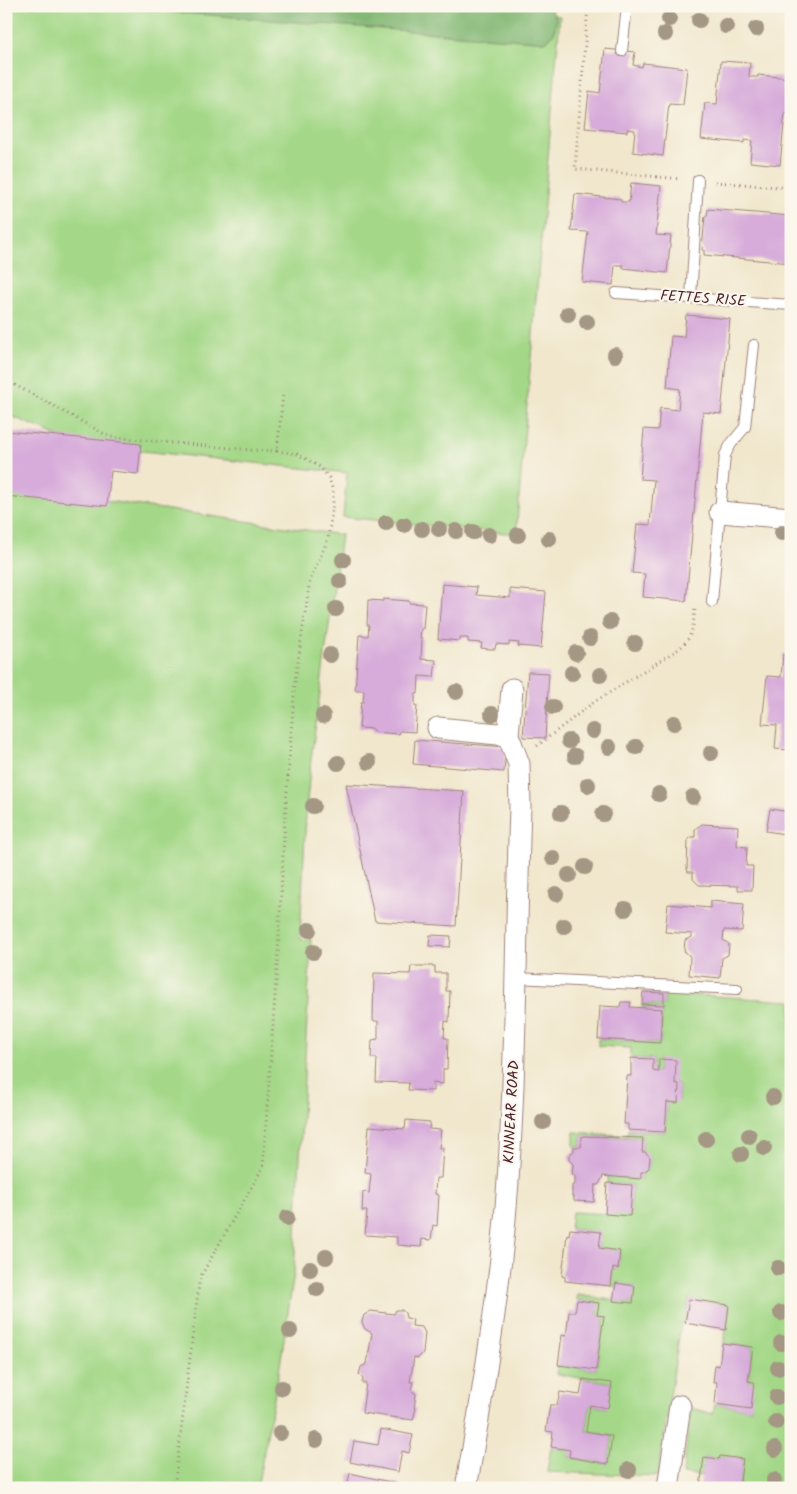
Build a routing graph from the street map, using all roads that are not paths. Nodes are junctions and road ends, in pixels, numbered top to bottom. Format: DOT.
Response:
graph roads {
  1 [pos="628,6"];
  2 [pos="622,51"];
  3 [pos="698,180"];
  4 [pos="616,293"];
  5 [pos="691,298"];
  6 [pos="791,305"];
  7 [pos="754,345"];
  8 [pos="720,512"];
  9 [pos="791,518"];
  10 [pos="712,602"];
  11 [pos="512,689"];
  12 [pos="438,728"];
  13 [pos="508,736"];
  14 [pos="516,978"];
  15 [pos="737,989"];
  16 [pos="680,1406"];
  17 [pos="466,1488"];
  18 [pos="668,1488"];
  1 -- 2 [label="lane"];
  3 -- 5 [label="lane"];
  4 -- 5 [label="lane, FETTES RISE"];
  5 -- 6 [label="lane, FETTES RISE"];
  7 -- 8 [label="lane"];
  8 -- 9 [label="street"];
  8 -- 10 [label="lane"];
  11 -- 13 [label="street, KINNEAR ROAD"];
  12 -- 13 [label="street"];
  13 -- 14 [label="street, KINNEAR ROAD"];
  14 -- 15 [label="lane"];
  14 -- 17 [label="street, KINNEAR ROAD"];
  16 -- 18 [label="street"];
}
